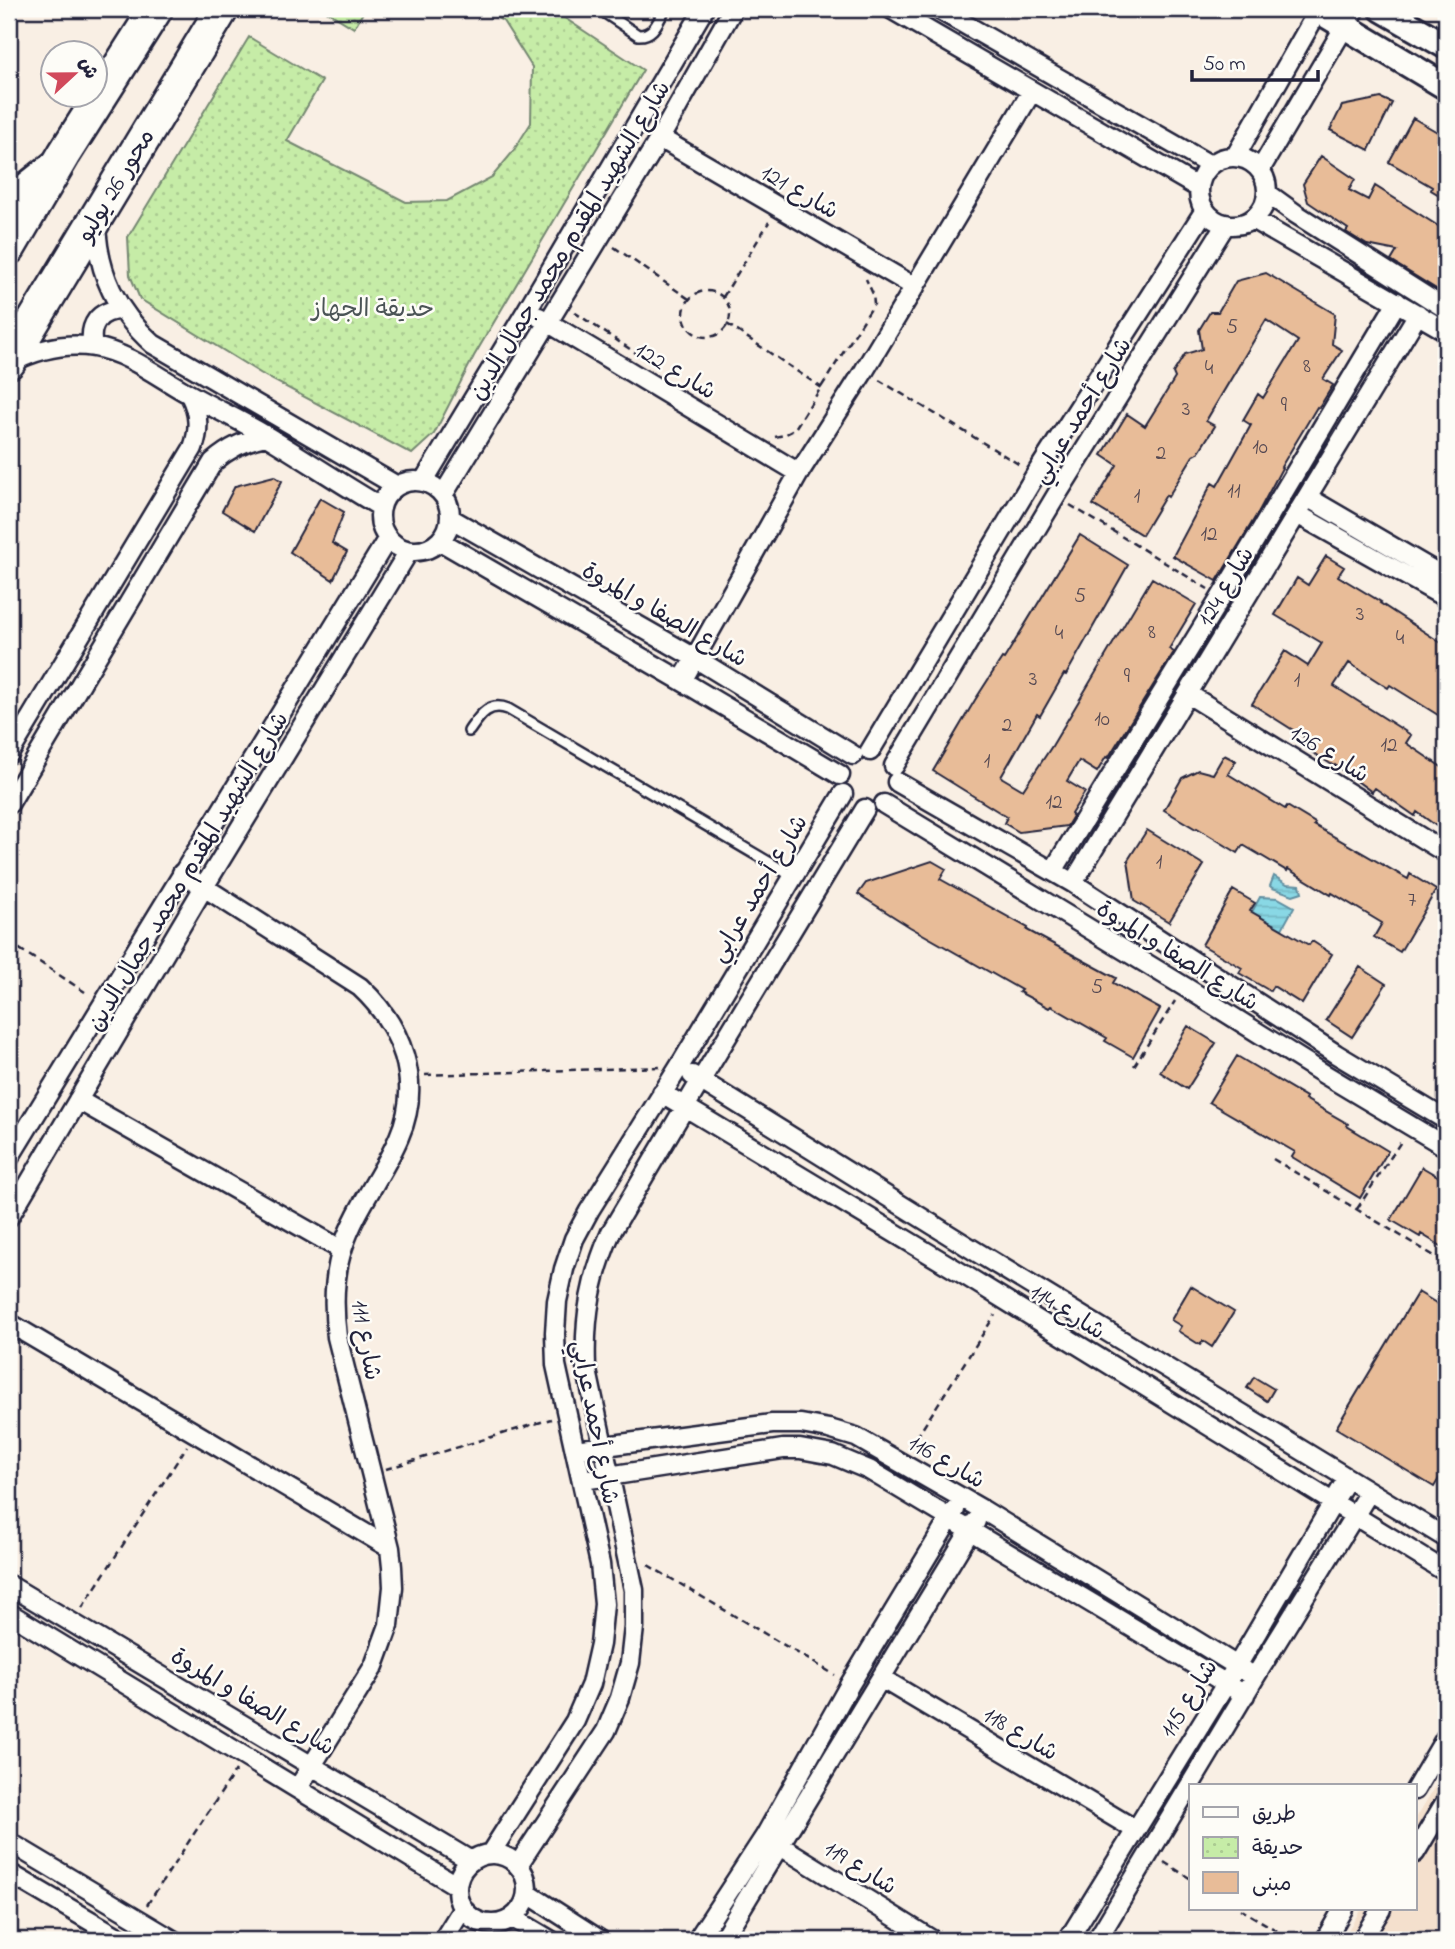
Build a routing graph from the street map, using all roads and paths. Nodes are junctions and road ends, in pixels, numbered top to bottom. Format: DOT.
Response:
graph roads {
  1 [pos="156,9"];
  2 [pos="222,9"];
  3 [pos="665,9"];
  4 [pos="704,9"];
  5 [pos="733,9"];
  6 [pos="891,9"];
  7 [pos="937,9"];
  8 [pos="1318,9"];
  9 [pos="1382,9"];
  10 [pos="605,11"];
  11 [pos="1349,17"];
  12 [pos="1446,46"];
  13 [pos="1446,87"];
  14 [pos="1032,91"];
  15 [pos="660,138"];
  16 [pos="64,154"];
  17 [pos="1236,157"];
  18 [pos="1210,165"];
  19 [pos="1260,170"];
  20 [pos="1199,188"];
  21 [pos="1267,193"];
  22 [pos="9,199"];
  23 [pos="1205,210"];
  24 [pos="95,217"];
  25 [pos="772,217"];
  26 [pos="1252,219"];
  27 [pos="1226,225"];
  28 [pos="599,238"];
  29 [pos="9,248"];
  30 [pos="864,277"];
  31 [pos="915,287"];
  32 [pos="723,297"];
  33 [pos="689,299"];
  34 [pos="560,302"];
  35 [pos="1397,302"];
  36 [pos="1446,309"];
  37 [pos="121,310"];
  38 [pos="527,310"];
  39 [pos="1418,314"];
  40 [pos="548,322"];
  41 [pos="727,324"];
  42 [pos="1446,331"];
  43 [pos="93,347"];
  44 [pos="650,362"];
  45 [pos="9,363"];
  46 [pos="864,371"];
  47 [pos="822,388"];
  48 [pos="190,395"];
  49 [pos="266,436"];
  50 [pos="774,437"];
  51 [pos="192,448"];
  52 [pos="213,462"];
  53 [pos="799,473"];
  54 [pos="1036,474"];
  55 [pos="423,482"];
  56 [pos="397,486"];
  57 [pos="443,495"];
  58 [pos="1056,496"];
  59 [pos="1307,497"];
  60 [pos="381,507"];
  61 [pos="1297,514"];
  62 [pos="450,517"];
  63 [pos="388,538"];
  64 [pos="440,541"];
  65 [pos="409,551"];
  66 [pos="1446,578"];
  67 [pos="1221,597"];
  68 [pos="1446,598"];
  69 [pos="695,658"];
  70 [pos="682,681"];
  71 [pos="1188,694"];
  72 [pos="470,731"];
  73 [pos="862,753"];
  74 [pos="9,754"];
  75 [pos="895,774"];
  76 [pos="840,775"];
  77 [pos="844,794"];
  78 [pos="9,803"];
  79 [pos="884,804"];
  80 [pos="865,808"];
  81 [pos="1446,853"];
  82 [pos="1053,871"];
  83 [pos="182,873"];
  84 [pos="794,877"];
  85 [pos="1073,883"];
  86 [pos="204,887"];
  87 [pos="9,943"];
  88 [pos="1185,986"];
  89 [pos="103,1003"];
  90 [pos="1336,1054"];
  91 [pos="1134,1066"];
  92 [pos="679,1067"];
  93 [pos="1324,1074"];
  94 [pos="408,1076"];
  95 [pos="701,1080"];
  96 [pos="662,1093"];
  97 [pos="78,1100"];
  98 [pos="685,1107"];
  99 [pos="1446,1120"];
  100 [pos="1412,1125"];
  101 [pos="1446,1147"];
  102 [pos="9,1158"];
  103 [pos="1273,1158"];
  104 [pos="1357,1209"];
  105 [pos="9,1217"];
  106 [pos="342,1250"];
  107 [pos="975,1251"];
  108 [pos="1446,1263"];
  109 [pos="963,1274"];
  110 [pos="1005,1301"];
  111 [pos="9,1324"];
  112 [pos="567,1414"];
  113 [pos="196,1432"];
  114 [pos="603,1446"];
  115 [pos="575,1450"];
  116 [pos="901,1463"];
  117 [pos="371,1474"];
  118 [pos="609,1476"];
  119 [pos="1347,1479"];
  120 [pos="583,1480"];
  121 [pos="1369,1492"];
  122 [pos="962,1498"];
  123 [pos="1333,1503"];
  124 [pos="983,1510"];
  125 [pos="1355,1517"];
  126 [pos="950,1519"];
  127 [pos="970,1531"];
  128 [pos="1446,1538"];
  129 [pos="390,1548"];
  130 [pos="626,1553"];
  131 [pos="1446,1572"];
  132 [pos="9,1585"];
  133 [pos="9,1613"];
  134 [pos="73,1623"];
  135 [pos="1237,1665"];
  136 [pos="1255,1677"];
  137 [pos="881,1678"];
  138 [pos="1226,1683"];
  139 [pos="850,1684"];
  140 [pos="1245,1695"];
  141 [pos="1446,1737"];
  142 [pos="245,1757"];
  143 [pos="313,1765"];
  144 [pos="1191,1784"];
  145 [pos="298,1788"];
  146 [pos="1189,1788"];
  147 [pos="1416,1788"];
  148 [pos="1446,1801"];
  149 [pos="1136,1830"];
  150 [pos="772,1841"];
  151 [pos="9,1842"];
  152 [pos="1416,1851"];
  153 [pos="490,1854"];
  154 [pos="1149,1854"];
  155 [pos="471,1861"];
  156 [pos="517,1865"];
  157 [pos="9,1873"];
  158 [pos="1189,1878"];
  159 [pos="457,1886"];
  160 [pos="527,1893"];
  161 [pos="463,1908"];
  162 [pos="1242,1910"];
  163 [pos="1342,1910"];
  164 [pos="1380,1910"];
  165 [pos="513,1918"];
  166 [pos="138,1919"];
  167 [pos="486,1924"];
  168 [pos="124,1940"];
  169 [pos="173,1940"];
  170 [pos="443,1940"];
  171 [pos="476,1940"];
  172 [pos="550,1940"];
  173 [pos="600,1940"];
  174 [pos="696,1940"];
  175 [pos="722,1940"];
  176 [pos="932,1940"];
  177 [pos="1068,1940"];
  178 [pos="1097,1940"];
  179 [pos="1293,1940"];
  180 [pos="1325,1940"];
  181 [pos="1362,1940"];
  1 -- 16 [label="highway"];
  2 -- 24 [label="highway, محور 26 يوليو"];
  3 -- 10 [label="lane"];
  4 -- 38 [label="street, شارع الشهيد المقدم محمد جمال الدين"];
  5 -- 15 [label="street, شارع الشهيد المقدم محمد جمال الدين"];
  6 -- 14 [label="street"];
  7 -- 18 [label="street"];
  8 -- 11 [label="street"];
  8 -- 17 [label="street"];
  9 -- 12 [label="street"];
  11 -- 13 [label="street"];
  11 -- 19 [label="street"];
  14 -- 20 [label="street"];
  14 -- 31 [label="street"];
  15 -- 28 [label="street, شارع الشهيد المقدم محمد جمال الدين"];
  15 -- 31 [label="street, شارع 121"];
  16 -- 22 [label="street"];
  16 -- 29 [label="highway"];
  17 -- 18 [label="street"];
  17 -- 19 [label="street"];
  18 -- 20 [label="street"];
  19 -- 21 [label="street"];
  20 -- 23 [label="street"];
  21 -- 26 [label="street"];
  21 -- 36 [label="street"];
  23 -- 27 [label="street"];
  23 -- 54 [label="street, شارع أحمد عرابي"];
  24 -- 37 [label="street"];
  24 -- 45 [label="highway, محور 26 يوليو"];
  25 -- 32 [label="path"];
  26 -- 27 [label="street"];
  26 -- 35 [label="street"];
  27 -- 58 [label="street, شارع أحمد عرابي"];
  28 -- 33 [label="path"];
  28 -- 34 [label="street, شارع الشهيد المقدم محمد جمال الدين"];
  30 -- 47 [label="path"];
  31 -- 46 [label="street"];
  32 -- 33 [label="path"];
  32 -- 41 [label="path"];
  33 -- 41 [label="path"];
  34 -- 40 [label="street, شارع الشهيد المقدم محمد جمال الدين"];
  34 -- 44 [label="path"];
  35 -- 39 [label="street"];
  35 -- 67 [label="street, شارع 124"];
  37 -- 43 [label="street"];
  37 -- 56 [label="street"];
  38 -- 40 [label="street, شارع 122"];
  38 -- 55 [label="street, شارع الشهيد المقدم محمد جمال الدين"];
  39 -- 42 [label="street"];
  39 -- 59 [label="street, شارع 124"];
  40 -- 53 [label="street, شارع 122"];
  40 -- 57 [label="street, شارع الشهيد المقدم محمد جمال الدين"];
  41 -- 47 [label="path"];
  43 -- 45 [label="street"];
  43 -- 48 [label="street"];
  46 -- 53 [label="street"];
  46 -- 54 [label="path"];
  47 -- 50 [label="path"];
  48 -- 49 [label="street"];
  48 -- 51 [label="street"];
  49 -- 52 [label="street"];
  49 -- 60 [label="street"];
  51 -- 52 [label="street"];
  51 -- 74 [label="street"];
  52 -- 78 [label="street"];
  53 -- 69 [label="street"];
  54 -- 73 [label="street, شارع أحمد عرابي"];
  55 -- 56 [label="street"];
  55 -- 57 [label="street"];
  56 -- 60 [label="street"];
  57 -- 62 [label="street"];
  58 -- 67 [label="path"];
  58 -- 75 [label="street, شارع أحمد عرابي"];
  59 -- 61 [label="street, شارع 124"];
  59 -- 66 [label="street"];
  60 -- 63 [label="street"];
  61 -- 68 [label="street"];
  61 -- 71 [label="street, شارع 124"];
  62 -- 64 [label="street"];
  62 -- 69 [label="street, شارع الصفا و المروة"];
  63 -- 65 [label="street"];
  63 -- 83 [label="street, شارع الشهيد المقدم محمد جمال الدين"];
  64 -- 65 [label="street"];
  64 -- 70 [label="street, شارع الصفا و المروة"];
  65 -- 86 [label="street, شارع الشهيد المقدم محمد جمال الدين"];
  67 -- 82 [label="street, شارع 124"];
  69 -- 70 [label="street"];
  69 -- 73 [label="street, شارع الصفا و المروة"];
  70 -- 76 [label="street, شارع الصفا و المروة"];
  71 -- 81 [label="street, شارع 126"];
  71 -- 85 [label="street, شارع 124"];
  72 -- 84 [label="lane"];
  73 -- 75 [label="street"];
  73 -- 76 [label="street"];
  75 -- 79 [label="street"];
  75 -- 82 [label="street, شارع الصفا و المروة"];
  76 -- 77 [label="street"];
  77 -- 80 [label="street"];
  77 -- 84 [label="street, شارع أحمد عرابي"];
  79 -- 80 [label="street"];
  79 -- 88 [label="street, شارع الصفا و المروة"];
  80 -- 95 [label="street, شارع أحمد عرابي"];
  82 -- 85 [label="street, شارع الصفا و المروة"];
  83 -- 86 [label="street, شارع 111"];
  83 -- 89 [label="street, شارع الشهيد المقدم محمد جمال الدين"];
  84 -- 92 [label="street, شارع أحمد عرابي"];
  85 -- 90 [label="street, شارع الصفا و المروة"];
  86 -- 94 [label="street, شارع 111"];
  86 -- 97 [label="street, شارع الشهيد المقدم محمد جمال الدين"];
  87 -- 89 [label="path"];
  88 -- 91 [label="path"];
  88 -- 93 [label="street, شارع الصفا و المروة"];
  89 -- 102 [label="street, شارع الشهيد المقدم محمد جمال الدين"];
  90 -- 93 [label="street"];
  90 -- 99 [label="street, شارع الصفا و المروة"];
  92 -- 94 [label="path"];
  92 -- 95 [label="street, شارع 114"];
  92 -- 96 [label="street, شارع أحمد عرابي"];
  93 -- 100 [label="street, شارع الصفا و المروة"];
  94 -- 106 [label="street, شارع 111"];
  95 -- 98 [label="street, شارع أحمد عرابي"];
  95 -- 107 [label="street, شارع 114"];
  96 -- 98 [label="street, شارع 114"];
  96 -- 112 [label="street, شارع أحمد عرابي"];
  97 -- 105 [label="street, شارع الشهيد المقدم محمد جمال الدين"];
  97 -- 106 [label="street"];
  98 -- 109 [label="street, شارع 114"];
  98 -- 114 [label="street, شارع أحمد عرابي"];
  100 -- 101 [label="street, شارع الصفا و المروة"];
  100 -- 104 [label="path"];
  103 -- 104 [label="path"];
  104 -- 108 [label="path"];
  106 -- 117 [label="street, شارع 111"];
  107 -- 109 [label="street"];
  107 -- 119 [label="street, شارع 114"];
  109 -- 110 [label="street, شارع 114"];
  110 -- 116 [label="path"];
  110 -- 123 [label="street, شارع 114"];
  111 -- 113 [label="street"];
  112 -- 115 [label="street, شارع أحمد عرابي"];
  112 -- 117 [label="path"];
  113 -- 129 [label="street"];
  113 -- 134 [label="path"];
  114 -- 115 [label="street, شارع 116"];
  114 -- 116 [label="street, شارع 116"];
  114 -- 118 [label="street, شارع أحمد عرابي"];
  115 -- 120 [label="street, شارع أحمد عرابي"];
  116 -- 122 [label="street, شارع 116"];
  117 -- 129 [label="street, شارع 111"];
  118 -- 120 [label="street, شارع 116"];
  118 -- 126 [label="street, شارع 116"];
  118 -- 130 [label="street, شارع أحمد عرابي"];
  119 -- 121 [label="street, شارع 114"];
  119 -- 123 [label="street, شارع 115"];
  120 -- 153 [label="street, شارع أحمد عرابي"];
  121 -- 125 [label="street, شارع 115"];
  121 -- 128 [label="street, شارع 114"];
  122 -- 124 [label="street, شارع 116"];
  122 -- 126 [label="street"];
  123 -- 125 [label="street, شارع 114"];
  123 -- 135 [label="street, شارع 115"];
  124 -- 127 [label="street"];
  124 -- 135 [label="street, شارع 116"];
  125 -- 131 [label="street, شارع 114"];
  125 -- 136 [label="street, شارع 115"];
  126 -- 127 [label="street, شارع 116"];
  126 -- 139 [label="street"];
  127 -- 137 [label="street"];
  127 -- 138 [label="street, شارع 116"];
  129 -- 143 [label="street, شارع 111"];
  130 -- 139 [label="path"];
  130 -- 156 [label="street, شارع أحمد عرابي"];
  132 -- 134 [label="street, شارع الصفا و المروة"];
  133 -- 142 [label="street"];
  134 -- 143 [label="street, شارع الصفا و المروة"];
  135 -- 136 [label="street, شارع 116"];
  135 -- 138 [label="street, شارع 115"];
  136 -- 140 [label="street, شارع 115"];
  137 -- 149 [label="street, شارع 118"];
  137 -- 150 [label="street"];
  138 -- 140 [label="street, شارع 116"];
  138 -- 149 [label="street, شارع 115"];
  139 -- 150 [label="street"];
  140 -- 144 [label="street, شارع 115"];
  141 -- 147 [label="street"];
  142 -- 145 [label="street"];
  142 -- 166 [label="path"];
  143 -- 145 [label="street, شارع 111"];
  143 -- 155 [label="street, شارع الصفا و المروة"];
  145 -- 159 [label="street"];
  146 -- 154 [label="street, شارع 115"];
  148 -- 152 [label="street"];
  149 -- 177 [label="street, شارع 115"];
  150 -- 174 [label="street"];
  150 -- 175 [label="street"];
  150 -- 176 [label="street, شارع 119"];
  151 -- 166 [label="street"];
  153 -- 155 [label="street"];
  153 -- 156 [label="street"];
  154 -- 158 [label="path"];
  154 -- 178 [label="street, شارع 115"];
  155 -- 159 [label="street"];
  156 -- 160 [label="street"];
  157 -- 168 [label="street"];
  159 -- 161 [label="street"];
  160 -- 165 [label="street"];
  160 -- 173 [label="street"];
  161 -- 167 [label="street"];
  161 -- 170 [label="street"];
  162 -- 179 [label="path"];
  163 -- 180 [label="street"];
  164 -- 181 [label="street"];
  165 -- 167 [label="street"];
  165 -- 172 [label="street"];
  166 -- 168 [label="street"];
  166 -- 169 [label="street"];
  167 -- 171 [label="street"];
}
